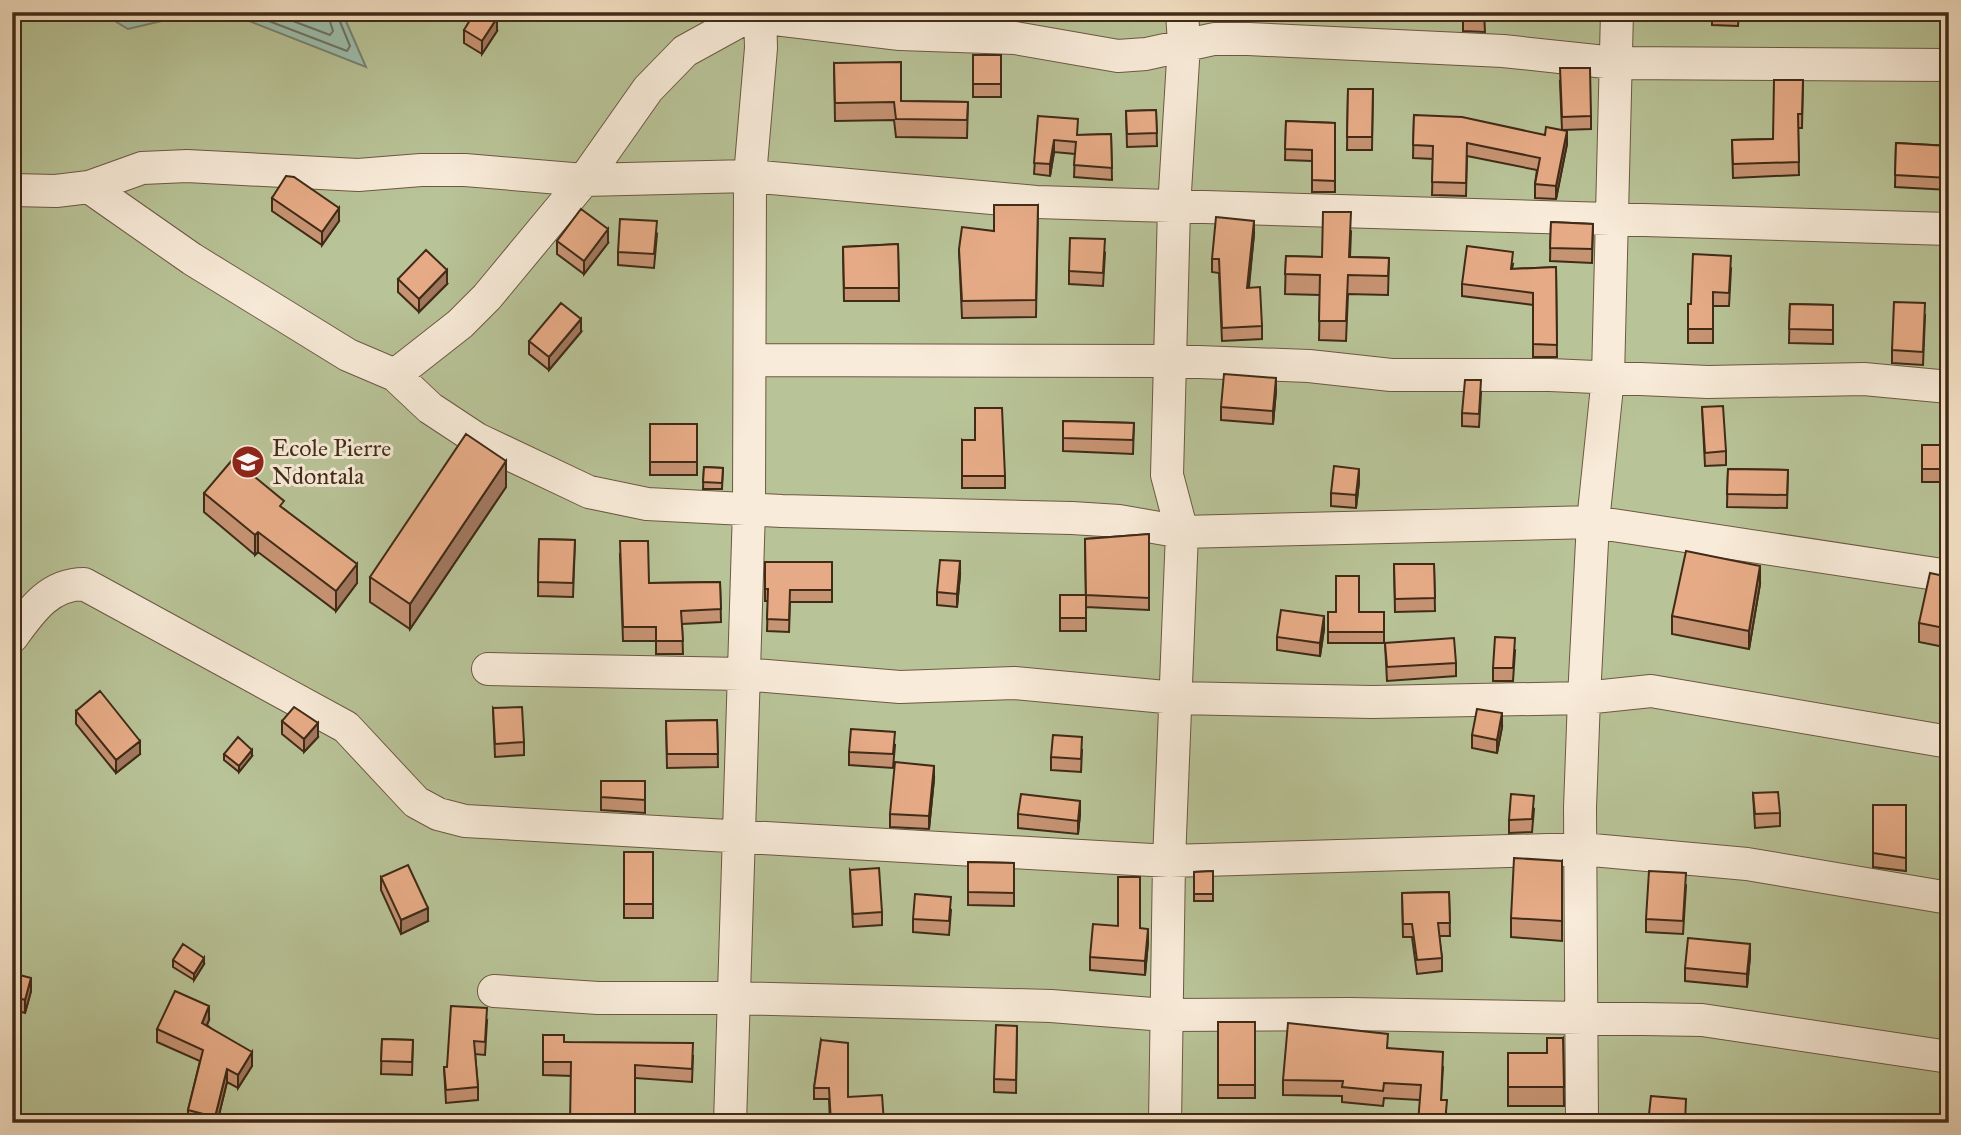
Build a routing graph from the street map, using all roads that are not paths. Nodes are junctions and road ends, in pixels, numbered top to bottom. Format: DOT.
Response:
graph roads {
  1 [pos="760,12"];
  2 [pos="1182,12"];
  3 [pos="1617,12"];
  4 [pos="1184,44"];
  5 [pos="1615,63"];
  6 [pos="1949,65"];
  7 [pos="750,176"];
  8 [pos="584,180"];
  9 [pos="89,187"];
  10 [pos="12,190"];
  11 [pos="1174,208"];
  12 [pos="1611,216"];
  13 [pos="1949,229"];
  14 [pos="752,360"];
  15 [pos="1172,361"];
  16 [pos="395,375"];
  17 [pos="1608,377"];
  18 [pos="1949,387"];
  19 [pos="749,509"];
  20 [pos="1593,522"];
  21 [pos="1182,532"];
  22 [pos="1949,576"];
  23 [pos="12,637"];
  24 [pos="488,669"];
  25 [pos="742,674"];
  26 [pos="1176,698"];
  27 [pos="1584,698"];
  28 [pos="1949,742"];
  29 [pos="739,834"];
  30 [pos="1581,849"];
  31 [pos="1169,861"];
  32 [pos="1949,898"];
  33 [pos="494,991"];
  34 [pos="736,998"];
  35 [pos="1165,1015"];
  36 [pos="1581,1016"];
  37 [pos="1949,1058"];
  38 [pos="730,1123"];
  39 [pos="1165,1123"];
  40 [pos="1582,1123"];
  1 -- 4 [label="street"];
  1 -- 7 [label="street"];
  1 -- 8 [label="street"];
  2 -- 4 [label="street"];
  3 -- 5 [label="street"];
  4 -- 5 [label="street"];
  4 -- 11 [label="street"];
  5 -- 6 [label="street"];
  5 -- 12 [label="street"];
  7 -- 8 [label="street"];
  7 -- 11 [label="street"];
  7 -- 14 [label="street"];
  8 -- 9 [label="street"];
  8 -- 16 [label="street"];
  9 -- 10 [label="street"];
  9 -- 16 [label="street"];
  11 -- 12 [label="street"];
  11 -- 15 [label="street"];
  12 -- 13 [label="street"];
  12 -- 17 [label="street"];
  14 -- 15 [label="street"];
  14 -- 19 [label="street"];
  15 -- 17 [label="street"];
  15 -- 21 [label="street"];
  16 -- 19 [label="street"];
  17 -- 18 [label="street"];
  17 -- 20 [label="street"];
  19 -- 21 [label="street"];
  19 -- 25 [label="street"];
  20 -- 21 [label="street"];
  20 -- 22 [label="street"];
  20 -- 27 [label="street"];
  21 -- 26 [label="street"];
  23 -- 29 [label="street"];
  24 -- 25 [label="street"];
  25 -- 26 [label="street"];
  25 -- 29 [label="street"];
  26 -- 27 [label="street"];
  26 -- 31 [label="street"];
  27 -- 28 [label="street"];
  27 -- 30 [label="street"];
  29 -- 31 [label="street"];
  29 -- 34 [label="street"];
  30 -- 31 [label="street"];
  30 -- 32 [label="street"];
  30 -- 36 [label="street"];
  31 -- 35 [label="street"];
  33 -- 34 [label="street"];
  34 -- 35 [label="street"];
  34 -- 38 [label="street"];
  35 -- 36 [label="street"];
  35 -- 39 [label="street"];
  36 -- 37 [label="street"];
  36 -- 40 [label="street"];
}
